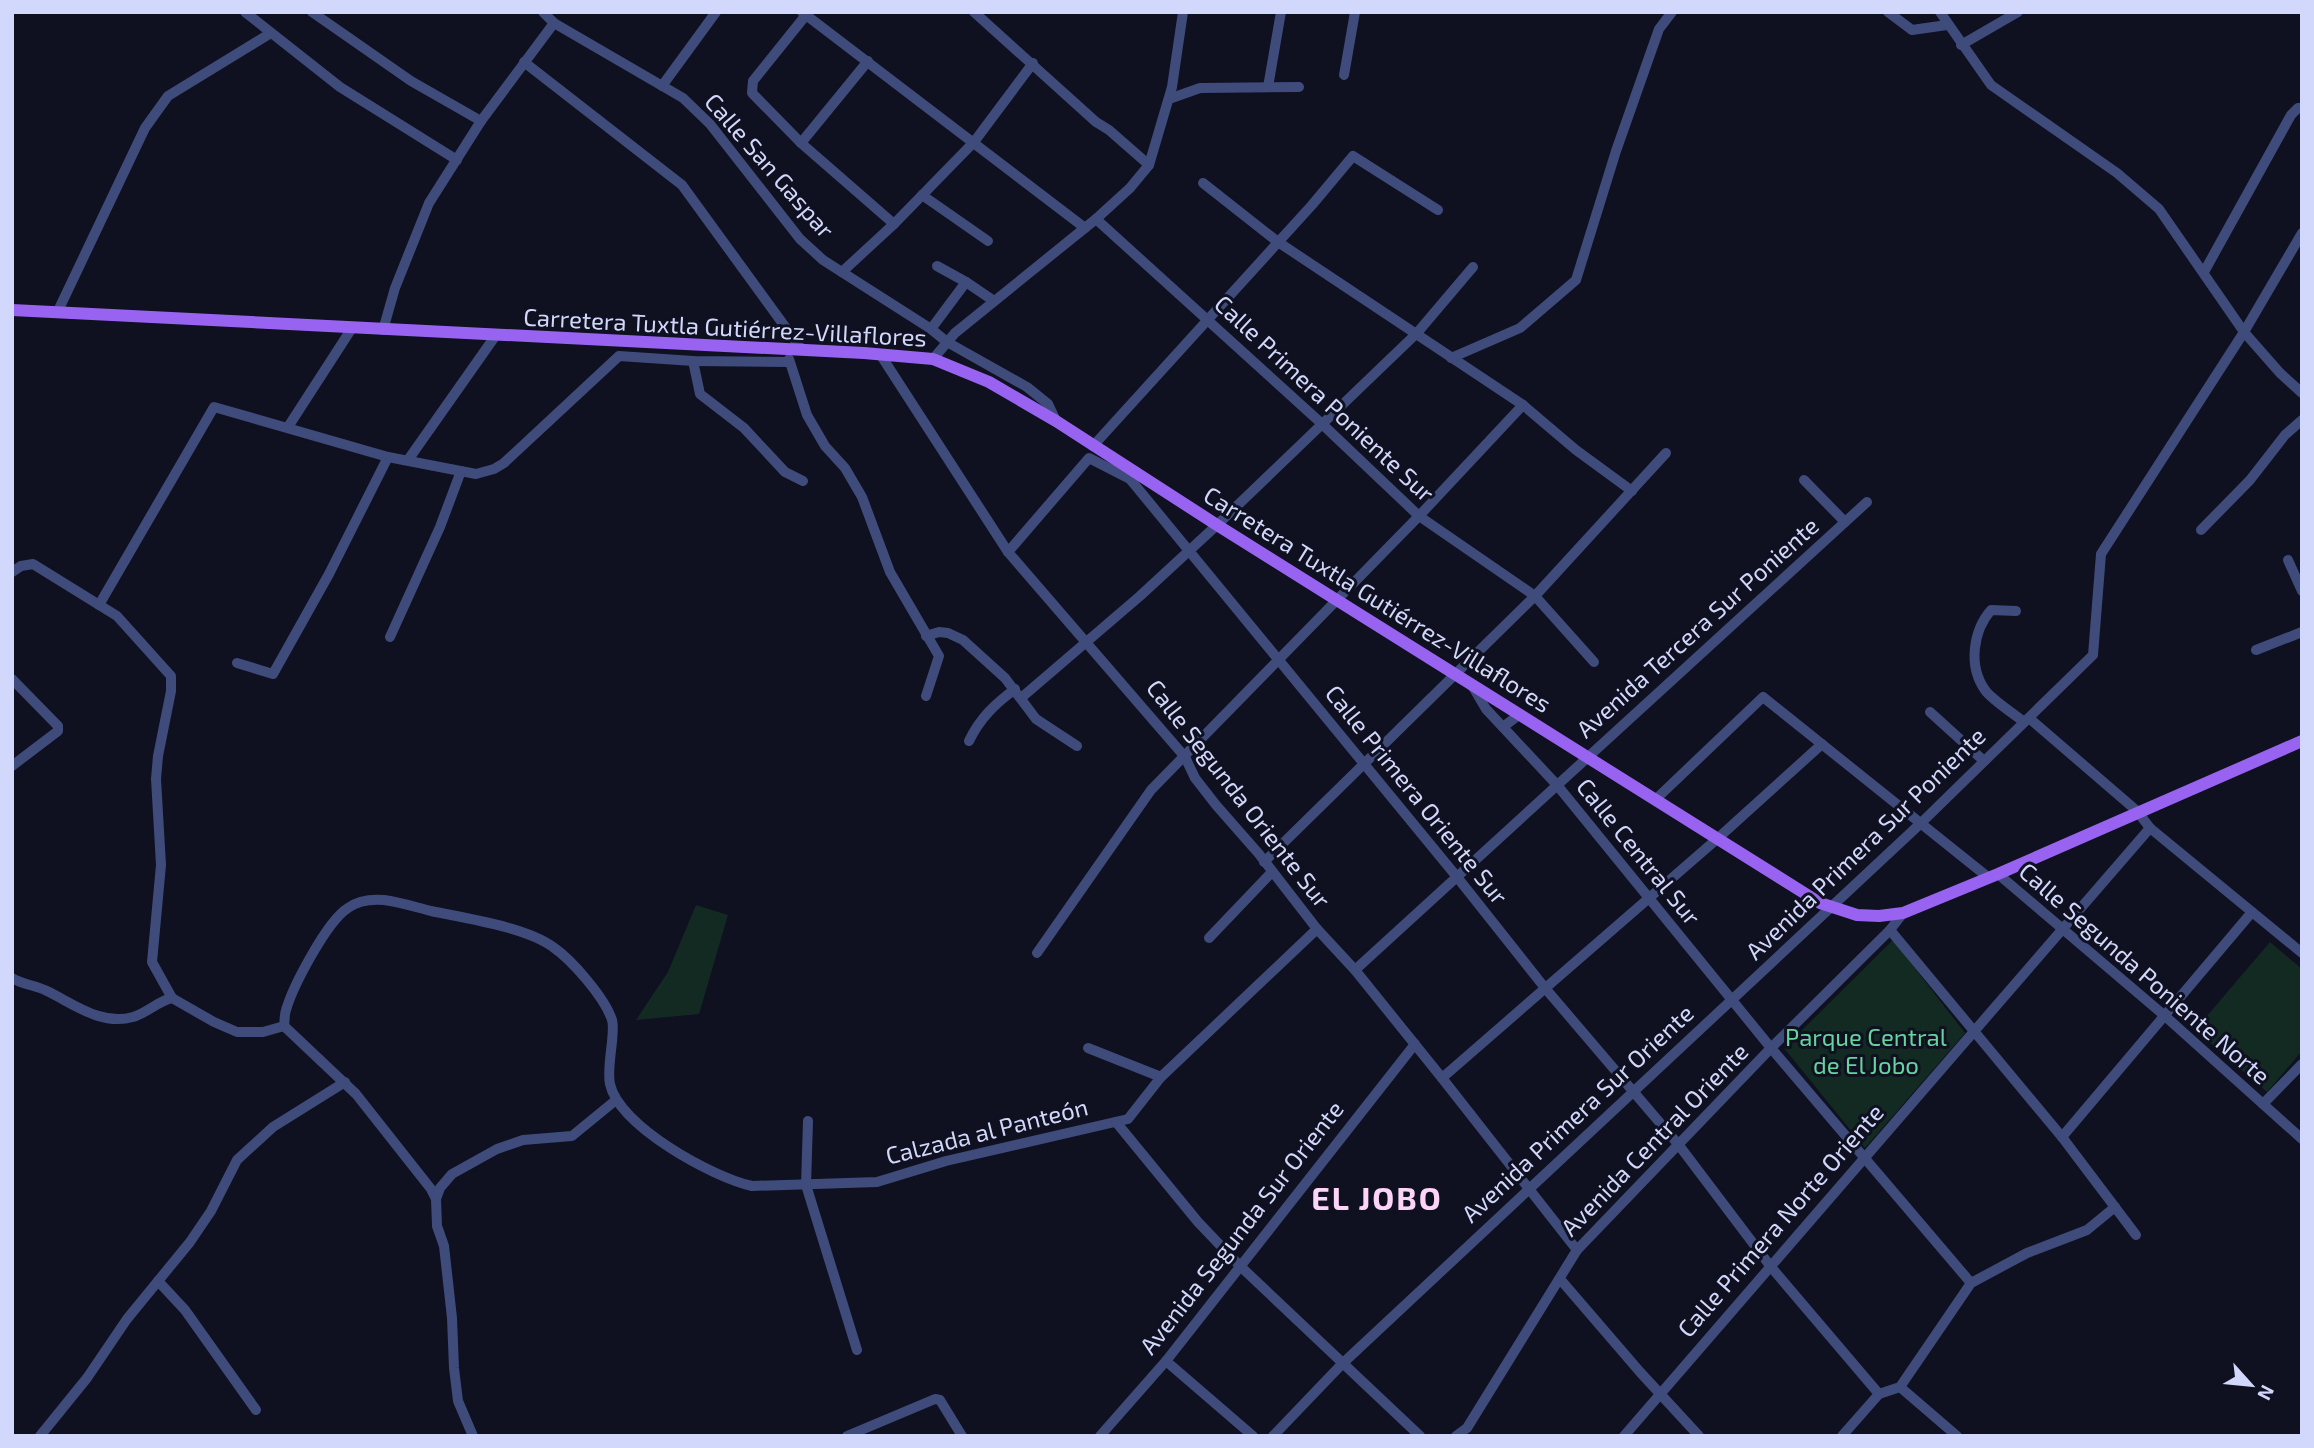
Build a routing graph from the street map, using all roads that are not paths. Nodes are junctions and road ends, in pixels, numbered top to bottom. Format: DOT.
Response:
graph roads {
  1 [pos="245,12"];
  2 [pos="312,12"];
  3 [pos="543,12"];
  4 [pos="716,12"];
  5 [pos="974,12"];
  6 [pos="1183,12"];
  7 [pos="1281,12"];
  8 [pos="1355,12"];
  9 [pos="1672,12"];
  10 [pos="1888,12"];
  11 [pos="1940,12"];
  12 [pos="2018,12"];
  13 [pos="804,14"];
  14 [pos="554,23"];
  15 [pos="1947,24"];
  16 [pos="271,33"];
  17 [pos="1961,45"];
  18 [pos="868,61"];
  19 [pos="524,62"];
  20 [pos="1033,63"];
  21 [pos="1344,75"];
  22 [pos="662,86"];
  23 [pos="1299,86"];
  24 [pos="1268,87"];
  25 [pos="1169,99"];
  26 [pos="2302,108"];
  27 [pos="481,121"];
  28 [pos="974,142"];
  29 [pos="801,143"];
  30 [pos="457,160"];
  31 [pos="1149,166"];
  32 [pos="1203,183"];
  33 [pos="922,195"];
  34 [pos="1438,210"];
  35 [pos="1096,219"];
  36 [pos="894,224"];
  37 [pos="1085,228"];
  38 [pos="2302,233"];
  39 [pos="988,241"];
  40 [pos="1278,242"];
  41 [pos="937,266"];
  42 [pos="1473,268"];
  43 [pos="842,272"];
  44 [pos="2204,272"];
  45 [pos="966,282"];
  46 [pos="994,301"];
  47 [pos="12,310"];
  48 [pos="57,313"];
  49 [pos="1206,319"];
  50 [pos="352,328"];
  51 [pos="930,329"];
  52 [pos="383,330"];
  53 [pos="2244,332"];
  54 [pos="1417,333"];
  55 [pos="496,335"];
  56 [pos="602,341"];
  57 [pos="947,342"];
  58 [pos="802,350"];
  59 [pos="880,354"];
  60 [pos="619,356"];
  61 [pos="789,356"];
  62 [pos="1451,358"];
  63 [pos="933,359"];
  64 [pos="693,361"];
  65 [pos="2302,393"];
  66 [pos="1522,405"];
  67 [pos="2302,420"];
  68 [pos="1056,421"];
  69 [pos="1321,423"];
  70 [pos="288,427"];
  71 [pos="1091,452"];
  72 [pos="1666,453"];
  73 [pos="388,457"];
  74 [pos="408,460"];
  75 [pos="461,471"];
  76 [pos="1131,474"];
  77 [pos="1804,480"];
  78 [pos="803,481"];
  79 [pos="1632,491"];
  80 [pos="1867,502"];
  81 [pos="1419,516"];
  82 [pos="1845,522"];
  83 [pos="1217,525"];
  84 [pos="2201,530"];
  85 [pos="1190,551"];
  86 [pos="1007,552"];
  87 [pos="2288,561"];
  88 [pos="12,572"];
  89 [pos="2302,591"];
  90 [pos="1535,596"];
  91 [pos="1336,598"];
  92 [pos="99,605"];
  93 [pos="2016,611"];
  94 [pos="2302,632"];
  95 [pos="926,636"];
  96 [pos="390,637"];
  97 [pos="1087,642"];
  98 [pos="2256,650"];
  99 [pos="1277,659"];
  100 [pos="1594,662"];
  101 [pos="237,663"];
  102 [pos="1455,674"];
  103 [pos="12,679"];
  104 [pos="1471,684"];
  105 [pos="1018,694"];
  106 [pos="926,696"];
  107 [pos="1930,712"];
  108 [pos="1520,715"];
  109 [pos="2026,720"];
  110 [pos="1503,727"];
  111 [pos="969,741"];
  112 [pos="2302,741"];
  113 [pos="1822,744"];
  114 [pos="1077,746"];
  115 [pos="1185,757"];
  116 [pos="1588,757"];
  117 [pos="1984,761"];
  118 [pos="1363,765"];
  119 [pos="12,766"];
  120 [pos="1557,785"];
  121 [pos="1656,800"];
  122 [pos="2137,811"];
  123 [pos="1920,824"];
  124 [pos="2150,828"];
  125 [pos="1717,839"];
  126 [pos="1264,862"];
  127 [pos="1272,872"];
  128 [pos="1993,876"];
  129 [pos="1457,877"];
  130 [pos="1648,898"];
  131 [pos="1830,906"];
  132 [pos="2252,912"];
  133 [pos="1903,914"];
  134 [pos="1317,929"];
  135 [pos="2061,929"];
  136 [pos="1890,930"];
  137 [pos="1209,938"];
  138 [pos="1037,953"];
  139 [pos="2302,953"];
  140 [pos="1355,970"];
  141 [pos="12,978"];
  142 [pos="1545,988"];
  143 [pos="172,998"];
  144 [pos="1732,999"];
  145 [pos="2165,1016"];
  146 [pos="284,1027"];
  147 [pos="1974,1031"];
  148 [pos="1415,1044"];
  149 [pos="1088,1048"];
  150 [pos="1771,1048"];
  151 [pos="2302,1065"];
  152 [pos="1161,1077"];
  153 [pos="1443,1078"];
  154 [pos="345,1082"];
  155 [pos="1635,1091"];
  156 [pos="616,1100"];
  157 [pos="2263,1104"];
  158 [pos="808,1121"];
  159 [pos="1116,1122"];
  160 [pos="2062,1137"];
  161 [pos="2302,1139"];
  162 [pos="1678,1144"];
  163 [pos="1864,1158"];
  164 [pos="806,1185"];
  165 [pos="1529,1189"];
  166 [pos="436,1199"];
  167 [pos="2115,1207"];
  168 [pos="2136,1235"];
  169 [pos="1577,1250"];
  170 [pos="1239,1265"];
  171 [pos="1771,1267"];
  172 [pos="1560,1279"];
  173 [pos="158,1281"];
  174 [pos="1970,1283"];
  175 [pos="857,1350"];
  176 [pos="1166,1361"];
  177 [pos="1342,1364"];
  178 [pos="1900,1387"];
  179 [pos="1660,1392"];
  180 [pos="1879,1394"];
  181 [pos="256,1410"];
  182 [pos="40,1436"];
  183 [pos="473,1436"];
  184 [pos="847,1436"];
  185 [pos="962,1436"];
  186 [pos="1100,1436"];
  187 [pos="1253,1436"];
  188 [pos="1273,1436"];
  189 [pos="1420,1436"];
  190 [pos="1456,1436"];
  191 [pos="1624,1436"];
  192 [pos="1699,1436"];
  193 [pos="1842,1436"];
  194 [pos="1957,1436"];
  1 -- 16 [label="street"];
  2 -- 27 [label="street"];
  3 -- 14 [label="street, Calle San Gaspar"];
  4 -- 22 [label="street"];
  5 -- 20 [label="street"];
  6 -- 25 [label="street"];
  7 -- 24 [label="street"];
  8 -- 21 [label="street"];
  9 -- 62 [label="street"];
  10 -- 15 [label="street"];
  11 -- 15 [label="street"];
  12 -- 17 [label="street"];
  13 -- 18 [label="street"];
  13 -- 29 [label="street"];
  14 -- 19 [label="street"];
  14 -- 22 [label="street, Calle San Gaspar"];
  15 -- 17 [label="street"];
  16 -- 30 [label="street"];
  16 -- 48 [label="street"];
  17 -- 44 [label="street"];
  18 -- 28 [label="street"];
  18 -- 29 [label="street"];
  19 -- 27 [label="street"];
  19 -- 58 [label="street"];
  20 -- 28 [label="street"];
  20 -- 31 [label="street"];
  22 -- 43 [label="street, Calle San Gaspar"];
  23 -- 24 [label="street"];
  24 -- 25 [label="street"];
  25 -- 31 [label="street"];
  26 -- 44 [label="street"];
  27 -- 30 [label="street"];
  28 -- 33 [label="street"];
  28 -- 37 [label="street"];
  29 -- 36 [label="street"];
  30 -- 52 [label="street"];
  31 -- 35 [label="street"];
  32 -- 40 [label="street"];
  33 -- 36 [label="street"];
  33 -- 39 [label="street"];
  34 -- 40 [label="street"];
  35 -- 37 [label="street"];
  35 -- 49 [label="street, Calle Primera Poniente Sur"];
  36 -- 43 [label="street"];
  37 -- 46 [label="street"];
  38 -- 53 [label="street, Avenida Primera Sur Poniente"];
  40 -- 49 [label="street"];
  40 -- 54 [label="street"];
  41 -- 45 [label="street"];
  42 -- 54 [label="street"];
  43 -- 51 [label="street, Calle San Gaspar"];
  44 -- 53 [label="street"];
  45 -- 46 [label="street"];
  45 -- 51 [label="street"];
  46 -- 57 [label="street"];
  47 -- 48 [label="main road, Carretera Tuxtla Gutiérrez-Villaflores"];
  48 -- 50 [label="main road, Carretera Tuxtla Gutiérrez-Villaflores"];
  49 -- 69 [label="street, Calle Primera Poniente Sur"];
  49 -- 71 [label="street"];
  50 -- 52 [label="main road, Carretera Tuxtla Gutiérrez-Villaflores"];
  50 -- 70 [label="street"];
  51 -- 57 [label="street, Calle San Gaspar"];
  52 -- 55 [label="main road, Carretera Tuxtla Gutiérrez-Villaflores"];
  53 -- 65 [label="street"];
  53 -- 109 [label="street, Avenida Primera Sur Poniente"];
  54 -- 62 [label="street"];
  54 -- 69 [label="street"];
  55 -- 56 [label="main road, Carretera Tuxtla Gutiérrez-Villaflores"];
  55 -- 74 [label="street"];
  56 -- 60 [label="street"];
  56 -- 61 [label="main road, Carretera Tuxtla Gutiérrez-Villaflores"];
  57 -- 63 [label="street"];
  57 -- 68 [label="street, Calle San Gaspar"];
  58 -- 59 [label="main road, Carretera Tuxtla Gutiérrez-Villaflores"];
  58 -- 61 [label="main road, Carretera Tuxtla Gutiérrez-Villaflores"];
  59 -- 63 [label="main road, Carretera Tuxtla Gutiérrez-Villaflores"];
  59 -- 86 [label="street, Calle Segunda Oriente Sur"];
  60 -- 64 [label="street"];
  60 -- 75 [label="street"];
  61 -- 64 [label="street"];
  61 -- 95 [label="street"];
  62 -- 66 [label="street"];
  63 -- 68 [label="main road, Carretera Tuxtla Gutiérrez-Villaflores"];
  64 -- 78 [label="street"];
  66 -- 79 [label="street"];
  66 -- 81 [label="street"];
  67 -- 84 [label="street"];
  68 -- 71 [label="main road, Carretera Tuxtla Gutiérrez-Villaflores"];
  69 -- 81 [label="street, Calle Primera Poniente Sur"];
  69 -- 83 [label="street"];
  70 -- 73 [label="street"];
  70 -- 92 [label="street"];
  71 -- 76 [label="main road, Carretera Tuxtla Gutiérrez-Villaflores"];
  71 -- 86 [label="street"];
  72 -- 79 [label="street"];
  73 -- 74 [label="street"];
  73 -- 101 [label="street"];
  74 -- 75 [label="street"];
  75 -- 96 [label="street"];
  76 -- 83 [label="main road, Carretera Tuxtla Gutiérrez-Villaflores"];
  76 -- 85 [label="street, Calle Primera Oriente Sur"];
  77 -- 82 [label="street"];
  79 -- 90 [label="street"];
  80 -- 82 [label="street, Avenida Tercera Sur Poniente"];
  81 -- 90 [label="street, Calle Primera Poniente Sur"];
  81 -- 91 [label="street"];
  82 -- 116 [label="street, Avenida Tercera Sur Poniente"];
  83 -- 85 [label="street"];
  83 -- 91 [label="main road, Carretera Tuxtla Gutiérrez-Villaflores"];
  85 -- 97 [label="street"];
  85 -- 99 [label="street, Calle Primera Oriente Sur"];
  86 -- 97 [label="street, Calle Segunda Oriente Sur"];
  87 -- 89 [label="street"];
  88 -- 92 [label="street"];
  90 -- 100 [label="street, Calle Primera Poniente Sur"];
  90 -- 102 [label="street"];
  91 -- 99 [label="street"];
  91 -- 102 [label="main road, Carretera Tuxtla Gutiérrez-Villaflores"];
  92 -- 143 [label="street"];
  93 -- 109 [label="street"];
  94 -- 98 [label="street"];
  95 -- 105 [label="street"];
  95 -- 106 [label="street"];
  97 -- 105 [label="street"];
  97 -- 115 [label="street, Calle Segunda Oriente Sur"];
  99 -- 115 [label="street"];
  99 -- 118 [label="street, Calle Primera Oriente Sur"];
  102 -- 104 [label="main road, Carretera Tuxtla Gutiérrez-Villaflores"];
  102 -- 118 [label="street"];
  103 -- 119 [label="street"];
  104 -- 108 [label="main road, Carretera Tuxtla Gutiérrez-Villaflores"];
  104 -- 110 [label="street, Calle Central Sur"];
  105 -- 111 [label="street"];
  105 -- 114 [label="street"];
  107 -- 117 [label="street"];
  108 -- 110 [label="street"];
  108 -- 116 [label="main road, Carretera Tuxtla Gutiérrez-Villaflores"];
  109 -- 117 [label="street, Avenida Primera Sur Poniente"];
  109 -- 122 [label="street"];
  110 -- 120 [label="street, Calle Central Sur"];
  112 -- 122 [label="main road, Carretera Tuxtla Gutiérrez-Villaflores"];
  113 -- 121 [label="street, Calle Segunda Poniente Norte"];
  113 -- 123 [label="street, Calle Segunda Poniente Norte"];
  113 -- 125 [label="street"];
  115 -- 126 [label="street, Calle Segunda Oriente Sur"];
  115 -- 138 [label="street"];
  116 -- 120 [label="street, Avenida Tercera Sur Poniente"];
  116 -- 121 [label="main road, Carretera Tuxtla Gutiérrez-Villaflores"];
  117 -- 123 [label="street, Avenida Primera Sur Poniente"];
  118 -- 126 [label="street"];
  118 -- 129 [label="street, Calle Primera Oriente Sur"];
  120 -- 129 [label="street, Avenida Tercera Sur Poniente"];
  120 -- 130 [label="street, Calle Central Sur"];
  121 -- 125 [label="main road, Carretera Tuxtla Gutiérrez-Villaflores"];
  122 -- 124 [label="street"];
  122 -- 128 [label="main road, Carretera Tuxtla Gutiérrez-Villaflores"];
  123 -- 128 [label="street, Calle Segunda Poniente Norte"];
  123 -- 131 [label="street, Avenida Primera Sur Poniente"];
  124 -- 132 [label="street"];
  124 -- 135 [label="street, Calle Primera Norte Oriente"];
  125 -- 130 [label="street"];
  125 -- 131 [label="main road, Carretera Tuxtla Gutiérrez-Villaflores"];
  126 -- 127 [label="street, Calle Segunda Oriente Sur"];
  127 -- 134 [label="street, Calle Segunda Oriente Sur"];
  127 -- 137 [label="street"];
  128 -- 133 [label="main road, Carretera Tuxtla Gutiérrez-Villaflores"];
  128 -- 135 [label="street, Calle Segunda Poniente Norte"];
  129 -- 140 [label="street, Avenida Tercera Sur Poniente"];
  129 -- 142 [label="street, Calle Primera Oriente Sur"];
  130 -- 142 [label="street"];
  130 -- 144 [label="street, Calle Central Sur"];
  131 -- 133 [label="main road, Carretera Tuxtla Gutiérrez-Villaflores"];
  131 -- 144 [label="street, Avenida Primera Sur Poniente"];
  132 -- 139 [label="street"];
  132 -- 145 [label="street"];
  133 -- 136 [label="street, Avenida Central Oriente"];
  134 -- 140 [label="street, Calle Segunda Oriente Sur"];
  134 -- 152 [label="street, Calzada al Panteón"];
  135 -- 145 [label="street, Calle Segunda Poniente Norte"];
  135 -- 147 [label="street, Calle Primera Norte Oriente"];
  136 -- 147 [label="street"];
  136 -- 150 [label="street, Avenida Central Oriente"];
  140 -- 148 [label="street, Calle Segunda Oriente Sur"];
  141 -- 143 [label="street"];
  142 -- 153 [label="street"];
  142 -- 155 [label="street, Calle Primera Oriente Sur"];
  143 -- 146 [label="street"];
  144 -- 150 [label="street, Calle Central Sur"];
  144 -- 155 [label="street, Avenida Primera Sur Oriente"];
  145 -- 157 [label="street, Calle Segunda Poniente Norte"];
  145 -- 160 [label="street"];
  146 -- 154 [label="street"];
  146 -- 156 [label="street"];
  147 -- 160 [label="street"];
  147 -- 163 [label="street, Calle Primera Norte Oriente"];
  148 -- 153 [label="street, Calle Segunda Oriente Sur"];
  148 -- 170 [label="street, Avenida Segunda Sur Oriente"];
  149 -- 152 [label="street"];
  150 -- 162 [label="street, Avenida Central Oriente"];
  150 -- 163 [label="street, Calle Central Sur"];
  151 -- 157 [label="street"];
  152 -- 159 [label="street, Calzada al Panteón"];
  153 -- 165 [label="street, Calle Segunda Oriente Sur"];
  154 -- 166 [label="street"];
  154 -- 173 [label="street"];
  155 -- 162 [label="street, Calle Primera Oriente Sur"];
  155 -- 165 [label="street, Avenida Primera Sur Oriente"];
  156 -- 164 [label="street, Calzada al Panteón"];
  156 -- 166 [label="street"];
  157 -- 161 [label="street, Calle Segunda Poniente Norte"];
  158 -- 164 [label="street"];
  159 -- 164 [label="street, Calzada al Panteón"];
  159 -- 170 [label="street"];
  160 -- 167 [label="street"];
  162 -- 169 [label="street, Avenida Central Oriente"];
  162 -- 171 [label="street, Calle Primera Oriente Sur"];
  163 -- 171 [label="street, Calle Primera Norte Oriente"];
  163 -- 174 [label="street, Calle Central Sur"];
  164 -- 175 [label="street"];
  165 -- 169 [label="street, Calle Segunda Oriente Sur"];
  165 -- 177 [label="street, Avenida Primera Sur Oriente"];
  166 -- 183 [label="street"];
  167 -- 168 [label="street"];
  167 -- 174 [label="street"];
  169 -- 172 [label="street, Avenida Central Oriente"];
  170 -- 176 [label="street, Avenida Segunda Sur Oriente"];
  170 -- 177 [label="street"];
  171 -- 179 [label="street, Calle Primera Norte Oriente"];
  171 -- 180 [label="street, Calle Primera Oriente Sur"];
  172 -- 179 [label="street"];
  172 -- 190 [label="street, Avenida Central Oriente"];
  173 -- 181 [label="street"];
  173 -- 182 [label="street"];
  174 -- 178 [label="street"];
  176 -- 186 [label="street, Avenida Segunda Sur Oriente"];
  176 -- 187 [label="street"];
  177 -- 188 [label="street, Avenida Primera Sur Oriente"];
  177 -- 189 [label="street"];
  178 -- 180 [label="street"];
  178 -- 194 [label="street"];
  179 -- 191 [label="street, Calle Primera Norte Oriente"];
  179 -- 192 [label="street"];
  180 -- 193 [label="street"];
  184 -- 185 [label="street"];
}
